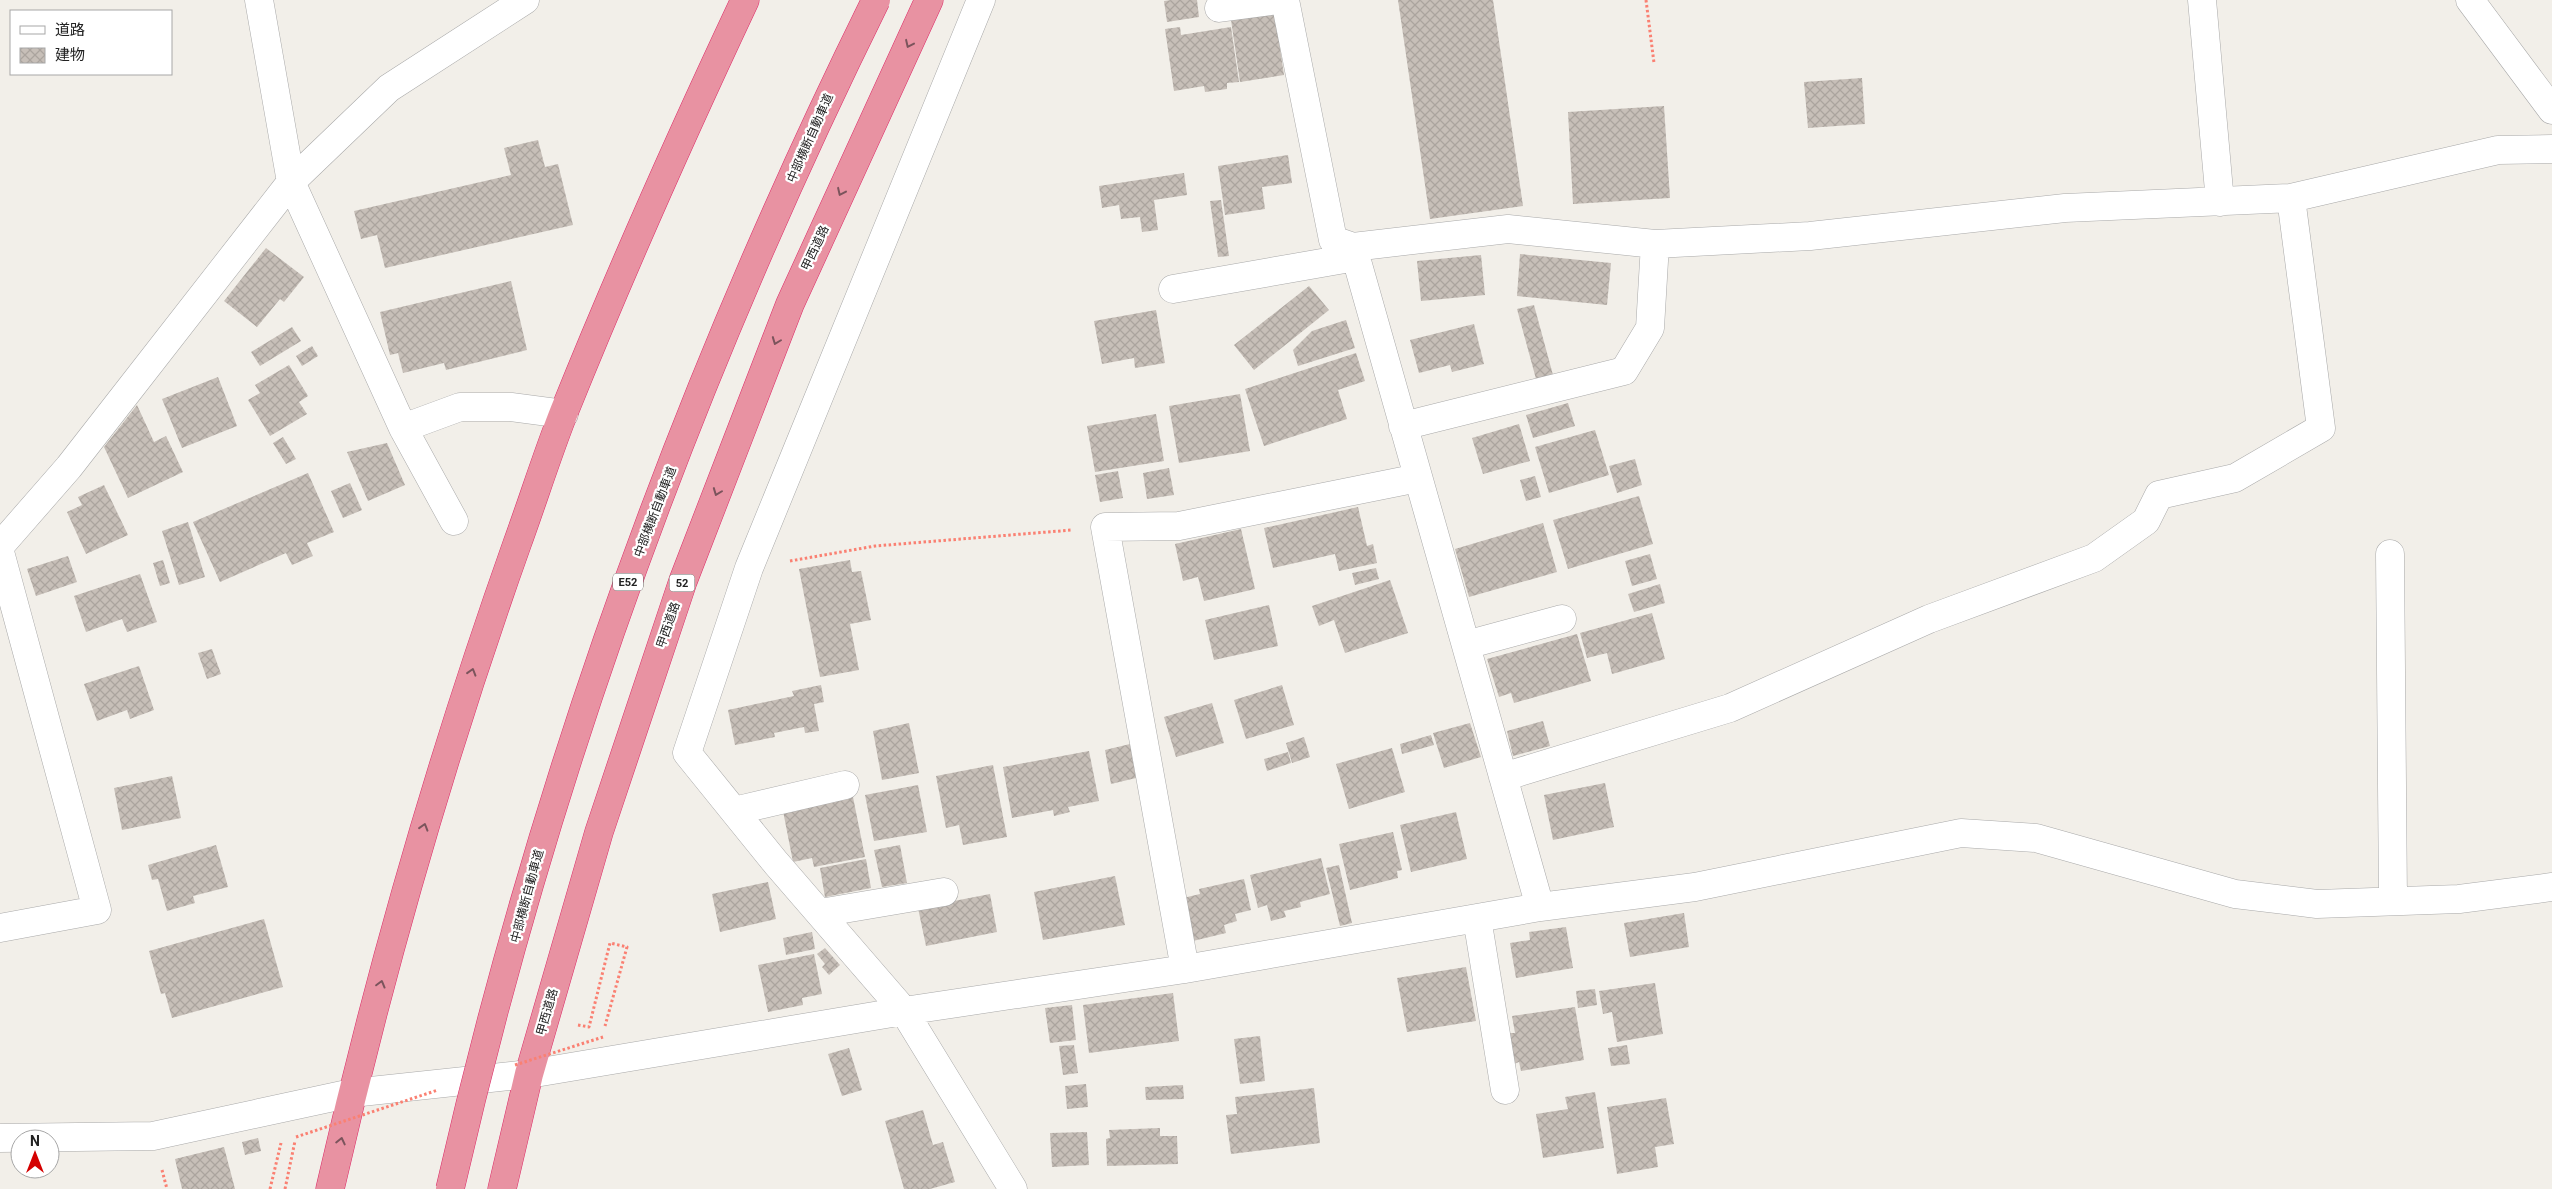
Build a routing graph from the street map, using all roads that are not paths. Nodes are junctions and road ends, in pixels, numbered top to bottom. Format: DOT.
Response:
graph roads {
  1 [pos="259,0"];
  2 [pos="525,0"];
  3 [pos="745,0"];
  4 [pos="876,0"];
  5 [pos="929,0"];
  6 [pos="1278,0"];
  7 [pos="1285,0"];
  8 [pos="2202,0"];
  9 [pos="2470,0"];
  10 [pos="972,3"];
  11 [pos="1219,8"];
  12 [pos="2552,110"];
  13 [pos="2552,149"];
  14 [pos="291,182"];
  15 [pos="2291,198"];
  16 [pos="2220,202"];
  17 [pos="1655,244"];
  18 [pos="1354,252"];
  19 [pos="1173,289"];
  20 [pos="564,414"];
  21 [pos="1403,426"];
  22 [pos="403,428"];
  23 [pos="1418,478"];
  24 [pos="454,522"];
  25 [pos="0,546"];
  26 [pos="0,552"];
  27 [pos="2390,554"];
  28 [pos="1562,619"];
  29 [pos="1466,645"];
  30 [pos="1503,777"];
  31 [pos="845,785"];
  32 [pos="734,811"];
  33 [pos="2552,887"];
  34 [pos="944,892"];
  35 [pos="2393,901"];
  36 [pos="1540,907"];
  37 [pos="820,913"];
  38 [pos="1477,918"];
  39 [pos="0,928"];
  40 [pos="1185,969"];
  41 [pos="904,1011"];
  42 [pos="529,1074"];
  43 [pos="1505,1090"];
  44 [pos="352,1093"];
  45 [pos="0,1138"];
  46 [pos="330,1189"];
  47 [pos="450,1189"];
  48 [pos="502,1189"];
  49 [pos="1013,1189"];
  1 -- 14 [label="street"];
  2 -- 14 [label="street"];
  3 -- 20 [label="highway"];
  4 -- 47 [label="highway, 中部横断自動車道 / E52, bridge"];
  5 -- 42 [label="highway, 甲西道路 / 52, one-way"];
  6 -- 11 [label="street"];
  7 -- 18 [label="street"];
  8 -- 16 [label="street"];
  9 -- 12 [label="street"];
  10 -- 32 [label="street"];
  13 -- 15 [label="street"];
  14 -- 22 [label="street"];
  14 -- 25 [label="street"];
  15 -- 16 [label="street"];
  15 -- 30 [label="street"];
  16 -- 17 [label="street"];
  17 -- 18 [label="street"];
  17 -- 21 [label="street"];
  18 -- 19 [label="street"];
  18 -- 21 [label="street"];
  20 -- 22 [label="street"];
  44 -- 20 [label="highway, one-way"];
  21 -- 23 [label="street"];
  22 -- 24 [label="street"];
  23 -- 29 [label="street"];
  23 -- 40 [label="street"];
  26 -- 39 [label="street"];
  27 -- 35 [label="street"];
  28 -- 29 [label="street"];
  29 -- 30 [label="street"];
  30 -- 36 [label="street"];
  31 -- 32 [label="street"];
  32 -- 37 [label="street"];
  33 -- 35 [label="street"];
  34 -- 37 [label="street"];
  35 -- 36 [label="street"];
  36 -- 38 [label="street"];
  37 -- 41 [label="street"];
  38 -- 40 [label="street"];
  38 -- 43 [label="street"];
  40 -- 41 [label="street"];
  41 -- 42 [label="street"];
  41 -- 49 [label="street"];
  42 -- 44 [label="street"];
  42 -- 48 [label="highway, 甲西道路 / 52"];
  44 -- 45 [label="street"];
  46 -- 44 [label="highway, one-way"];
}
